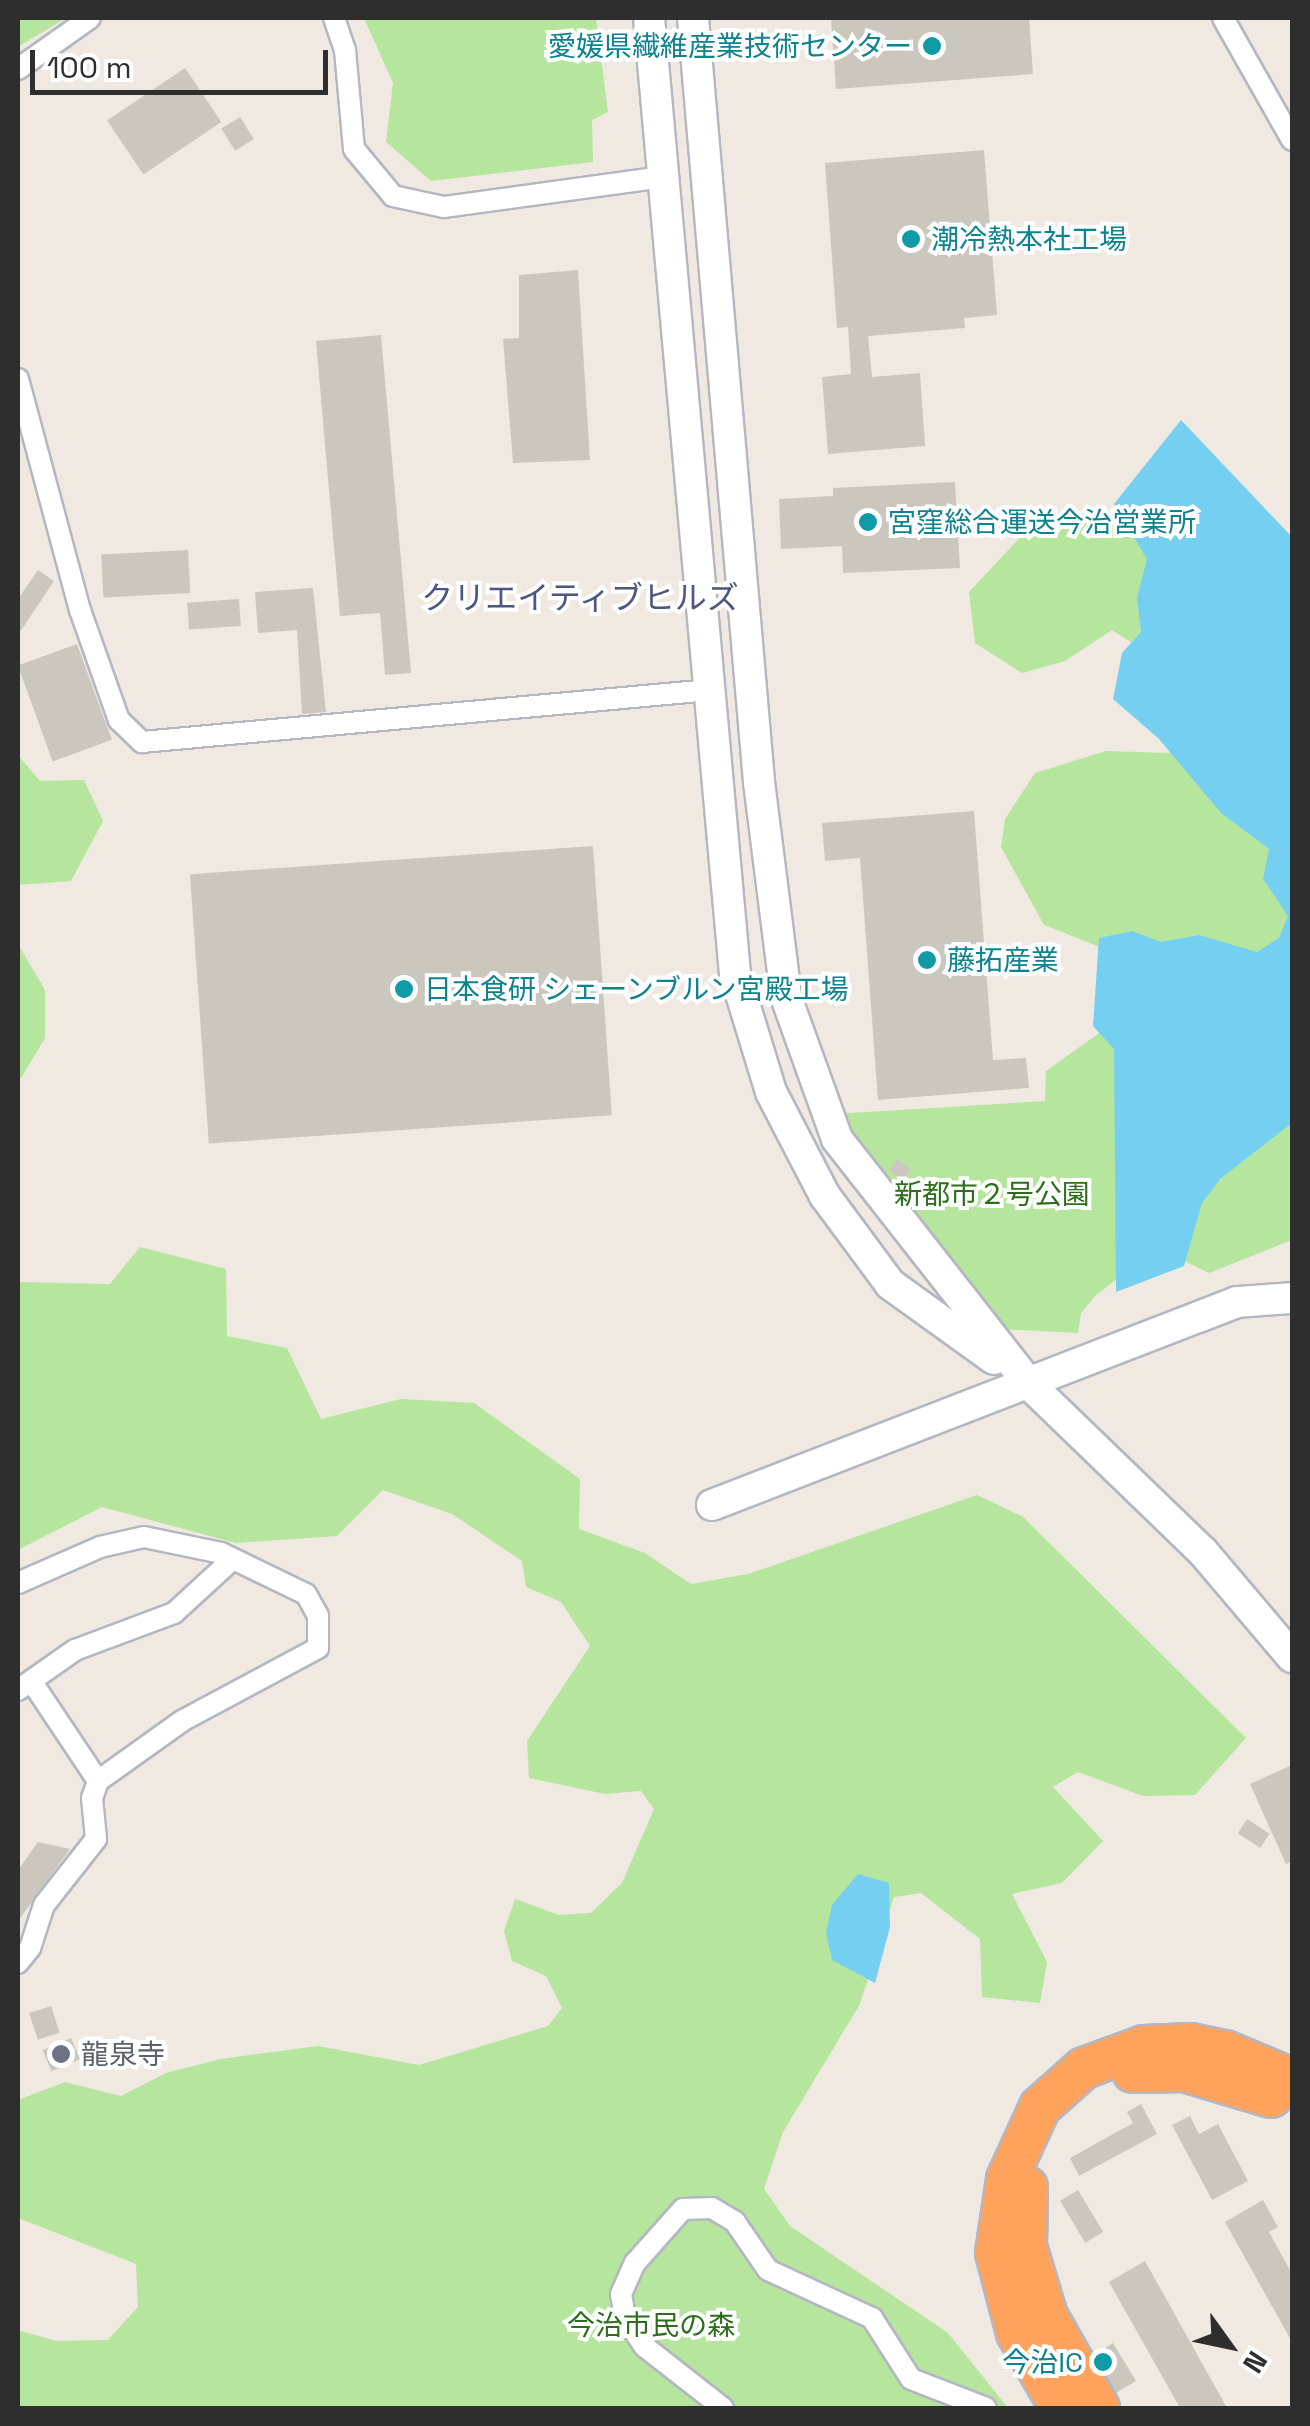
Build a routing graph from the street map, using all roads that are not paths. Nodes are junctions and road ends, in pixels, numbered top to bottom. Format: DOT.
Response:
graph roads {
  1 [pos="90,18"];
  2 [pos="334,18"];
  3 [pos="649,18"];
  4 [pos="692,18"];
  5 [pos="1223,18"];
  6 [pos="18,69"];
  7 [pos="1292,140"];
  8 [pos="664,177"];
  9 [pos="18,379"];
  10 [pos="710,690"];
  11 [pos="1292,1298"];
  12 [pos="1030,1384"];
  13 [pos="712,1505"];
  14 [pos="233,1559"];
  15 [pos="18,1583"];
  16 [pos="1292,1657"];
  17 [pos="24,1686"];
  18 [pos="98,1782"];
  19 [pos="18,1963"];
  20 [pos="1292,2079"];
  21 [pos="1292,2107"];
  22 [pos="723,2408"];
  23 [pos="986,2408"];
  24 [pos="1061,2408"];
  25 [pos="1099,2408"];
  1 -- 6 [label="street"];
  2 -- 8 [label="street"];
  3 -- 8 [label="street"];
  4 -- 12 [label="street"];
  5 -- 7 [label="street"];
  8 -- 10 [label="street"];
  9 -- 10 [label="street"];
  10 -- 12 [label="street"];
  11 -- 12 [label="street"];
  12 -- 13 [label="street"];
  12 -- 16 [label="street"];
  14 -- 15 [label="street"];
  14 -- 17 [label="street"];
  14 -- 18 [label="street"];
  17 -- 18 [label="street"];
  18 -- 19 [label="street"];
  20 -- 24 [label="highway"];
  21 -- 25 [label="highway"];
  22 -- 23 [label="street"];
}
